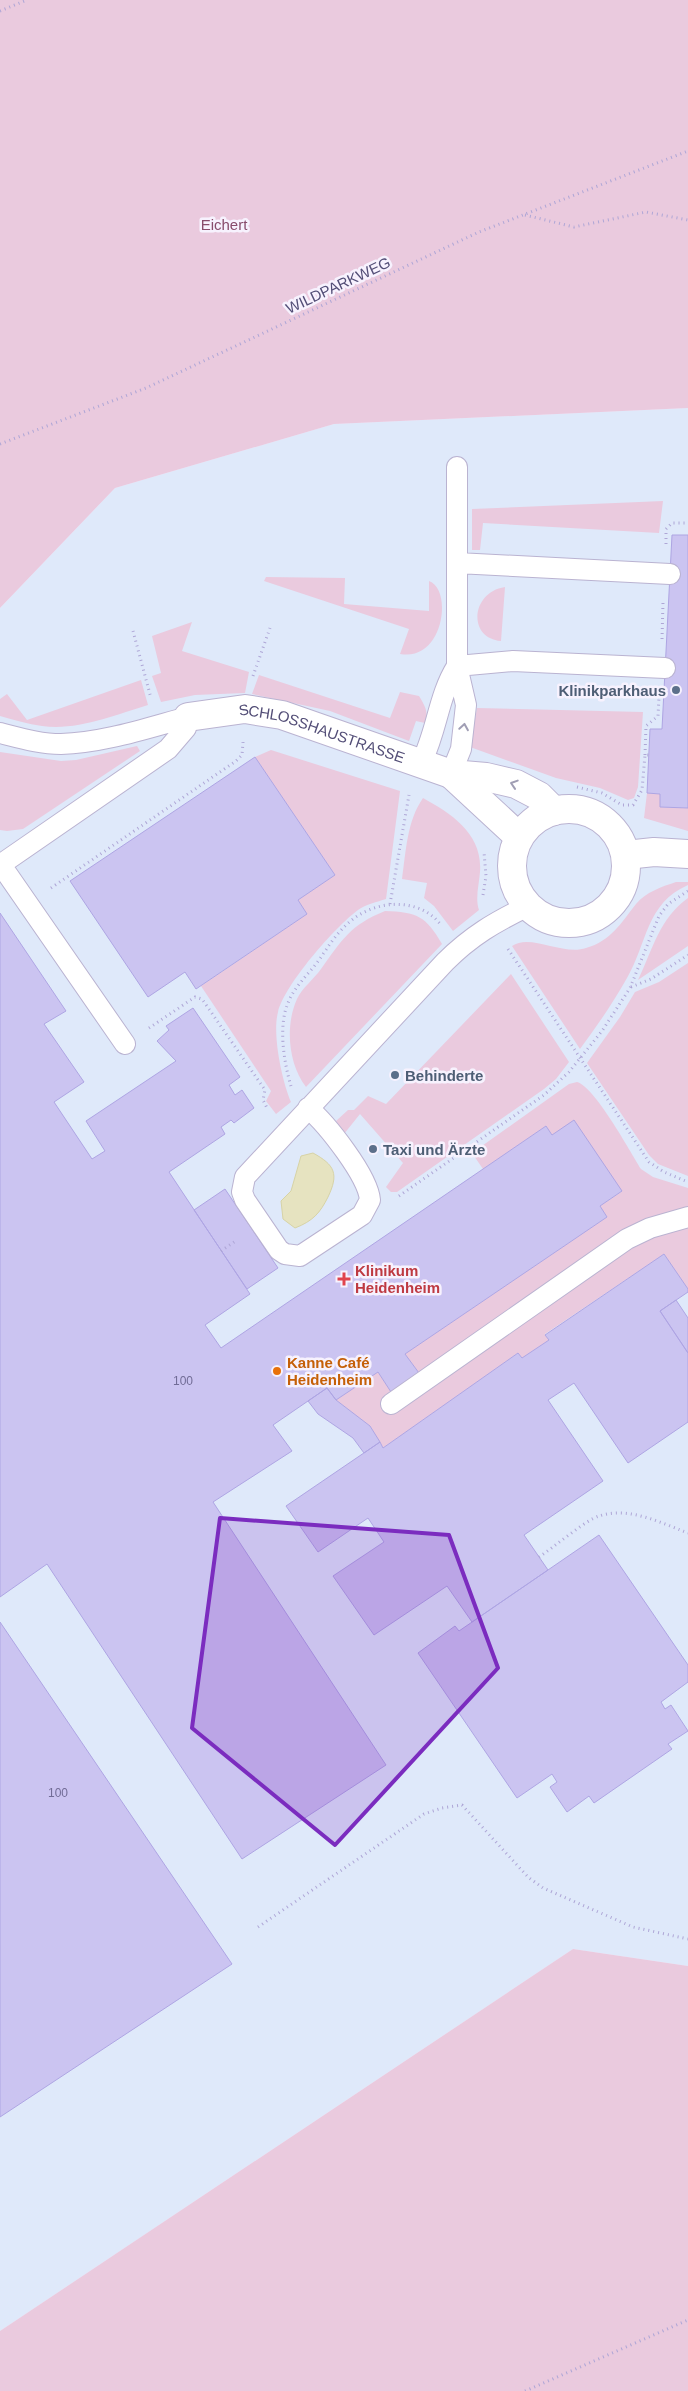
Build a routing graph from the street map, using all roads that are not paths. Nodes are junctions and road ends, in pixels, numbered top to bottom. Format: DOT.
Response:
graph roads {
  1 [pos="457,467"];
  2 [pos="457,563"];
  3 [pos="667,574"];
  4 [pos="457,666"];
  5 [pos="663,668"];
  6 [pos="188,717"];
  7 [pos="0,733"];
  8 [pos="451,774"];
  9 [pos="416,775"];
  10 [pos="554,811"];
  11 [pos="519,837"];
  12 [pos="688,854"];
  13 [pos="626,855"];
  14 [pos="0,865"];
  15 [pos="528,906"];
  16 [pos="125,1044"];
  17 [pos="308,1108"];
  18 [pos="688,1217"];
  19 [pos="391,1404"];
  1 -- 2 [label="lane"];
  2 -- 3 [label="lane"];
  2 -- 4 [label="lane"];
  4 -- 5 [label="lane"];
  8 -- 4 [label="lane, one-way"];
  4 -- 9 [label="lane"];
  6 -- 7 [label="lane"];
  6 -- 9 [label="street, SCHLOSSHAUSTRASSE"];
  6 -- 14 [label="lane"];
  8 -- 9 [label="street, SCHLOSSHAUSTRASSE"];
  10 -- 8 [label="street, SCHLOSSHAUSTRASSE, one-way"];
  8 -- 11 [label="street, SCHLOSSHAUSTRASSE"];
  10 -- 11 [label="street"];
  10 -- 13 [label="street"];
  11 -- 15 [label="street"];
  12 -- 13 [label="street"];
  13 -- 15 [label="street"];
  14 -- 16 [label="lane"];
  15 -- 17 [label="lane"];
  17 -- 17 [label="lane"];
  18 -- 19 [label="lane"];
}
